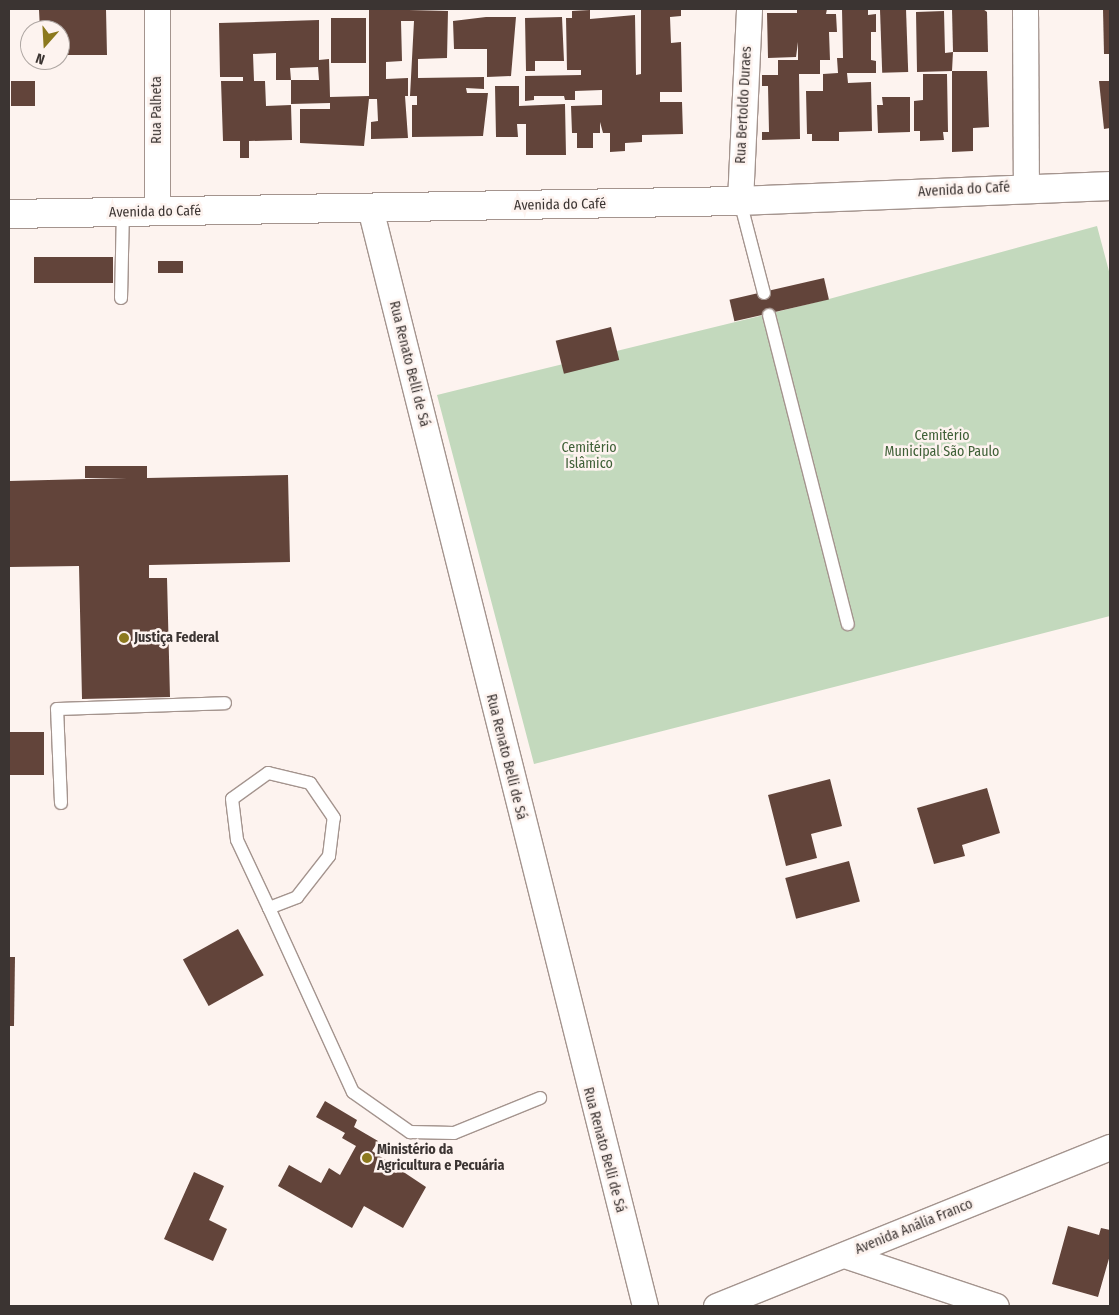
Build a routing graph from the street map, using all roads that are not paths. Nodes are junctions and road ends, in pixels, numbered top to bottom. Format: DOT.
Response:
graph roads {
  1 [pos="157,9"];
  2 [pos="749,9"];
  3 [pos="1025,9"];
  4 [pos="1110,186"];
  5 [pos="1026,187"];
  6 [pos="740,202"];
  7 [pos="370,208"];
  8 [pos="123,212"];
  9 [pos="157,212"];
  10 [pos="9,214"];
  11 [pos="764,293"];
  12 [pos="121,298"];
  13 [pos="769,315"];
  14 [pos="848,624"];
  15 [pos="225,704"];
  16 [pos="61,803"];
  17 [pos="269,908"];
  18 [pos="540,1098"];
  19 [pos="1110,1147"];
  20 [pos="844,1255"];
  21 [pos="645,1306"];
  22 [pos="716,1306"];
  23 [pos="996,1306"];
  1 -- 9 [label="street, Rua Palheta"];
  2 -- 6 [label="street, Rua Bertoldo Duraes"];
  3 -- 5 [label="street"];
  4 -- 5 [label="street, Avenida do Café"];
  5 -- 6 [label="street, Avenida do Café"];
  6 -- 7 [label="street, Avenida do Café"];
  6 -- 11 [label="lane"];
  7 -- 9 [label="street, Avenida do Café"];
  7 -- 21 [label="street, Rua Renato Belli de Sá"];
  8 -- 9 [label="street, Avenida do Café"];
  8 -- 10 [label="street, Avenida do Café"];
  8 -- 12 [label="lane"];
  13 -- 14 [label="lane"];
  15 -- 16 [label="lane"];
  17 -- 17 [label="lane"];
  17 -- 18 [label="lane"];
  19 -- 20 [label="street, Avenida Anália Franco"];
  20 -- 22 [label="street, Avenida Anália Franco"];
  20 -- 23 [label="street"];
}
